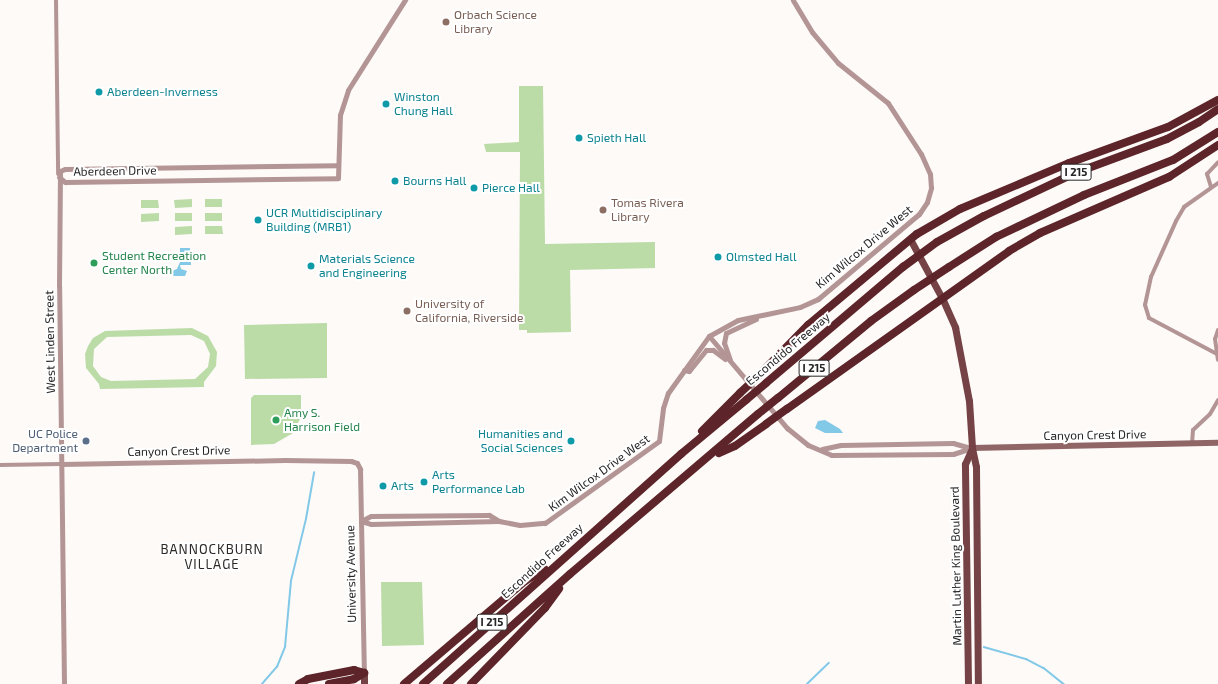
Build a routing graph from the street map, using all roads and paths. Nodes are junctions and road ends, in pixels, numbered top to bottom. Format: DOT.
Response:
graph roads {
  1 [pos="56,0"];
  2 [pos="405,0"];
  3 [pos="793,0"];
  4 [pos="1218,100"];
  5 [pos="1218,109"];
  6 [pos="1218,132"];
  7 [pos="1218,145"];
  8 [pos="1218,162"];
  9 [pos="338,165"];
  10 [pos="58,176"];
  11 [pos="1218,183"];
  12 [pos="1211,187"];
  13 [pos="910,239"];
  14 [pos="943,300"];
  15 [pos="764,315"];
  16 [pos="1218,330"];
  17 [pos="709,336"];
  18 [pos="1217,354"];
  19 [pos="1218,360"];
  20 [pos="731,363"];
  21 [pos="684,370"];
  22 [pos="1218,400"];
  23 [pos="1218,443"];
  24 [pos="1192,444"];
  25 [pos="972,448"];
  26 [pos="822,449"];
  27 [pos="681,454"];
  28 [pos="711,457"];
  29 [pos="357,463"];
  30 [pos="61,464"];
  31 [pos="0,465"];
  32 [pos="361,521"];
  33 [pos="499,521"];
  34 [pos="560,561"];
  35 [pos="570,574"];
  36 [pos="364,673"];
  37 [pos="64,684"];
  38 [pos="299,684"];
  39 [pos="329,684"];
  40 [pos="364,684"];
  41 [pos="404,684"];
  42 [pos="423,684"];
  43 [pos="447,684"];
  44 [pos="471,684"];
  45 [pos="968,684"];
  46 [pos="978,684"];
  1 -- 10 [label="street, West Linden Street"];
  2 -- 9 [label="street"];
  3 -- 15 [label="street, Kim Wilcox Drive West"];
  4 -- 13 [label="highway"];
  5 -- 27 [label="highway, Escondido Freeway / I 215, bridge"];
  6 -- 28 [label="highway, I 215, bridge"];
  7 -- 14 [label="highway"];
  8 -- 12 [label="street"];
  9 -- 10 [label="street, Aberdeen Drive"];
  9 -- 10 [label="street, Aberdeen Drive"];
  10 -- 30 [label="street, West Linden Street"];
  11 -- 12 [label="street"];
  12 -- 18 [label="street"];
  13 -- 14 [label="main road, Martin Luther King Boulevard"];
  13 -- 27 [label="highway, bridge"];
  14 -- 25 [label="main road, Martin Luther King Boulevard"];
  14 -- 28 [label="highway, bridge"];
  15 -- 17 [label="street, Kim Wilcox Drive West"];
  15 -- 20 [label="street"];
  16 -- 18 [label="street"];
  17 -- 20 [label="street, Canyon Crest Drive"];
  17 -- 21 [label="street, Kim Wilcox Drive West"];
  18 -- 19 [label="street"];
  20 -- 21 [label="street"];
  20 -- 26 [label="street, Canyon Crest Drive"];
  21 -- 33 [label="street, Kim Wilcox Drive West"];
  22 -- 24 [label="street"];
  23 -- 24 [label="main road, Canyon Crest Drive"];
  24 -- 25 [label="main road, Canyon Crest Drive"];
  25 -- 26 [label="street, Canyon Crest Drive"];
  25 -- 26 [label="street, Canyon Crest Drive"];
  25 -- 45 [label="main road, Martin Luther King Boulevard"];
  25 -- 46 [label="main road, Martin Luther King Boulevard"];
  27 -- 34 [label="highway, Escondido Freeway / I 215"];
  28 -- 35 [label="highway, I 215"];
  29 -- 30 [label="street, Canyon Crest Drive"];
  29 -- 32 [label="street, University Avenue"];
  30 -- 31 [label="street, Canyon Crest Drive"];
  30 -- 37 [label="street, West Linden Street"];
  32 -- 33 [label="street, Kim Wilcox Drive West"];
  32 -- 33 [label="street, Kim Wilcox Drive West"];
  32 -- 36 [label="street, University Avenue"];
  34 -- 41 [label="highway"];
  34 -- 42 [label="highway, Escondido Freeway / I 215"];
  35 -- 43 [label="highway, I 215"];
  35 -- 44 [label="highway"];
  36 -- 38 [label="highway"];
  36 -- 39 [label="highway"];
  36 -- 40 [label="main road, University Avenue"];
}
